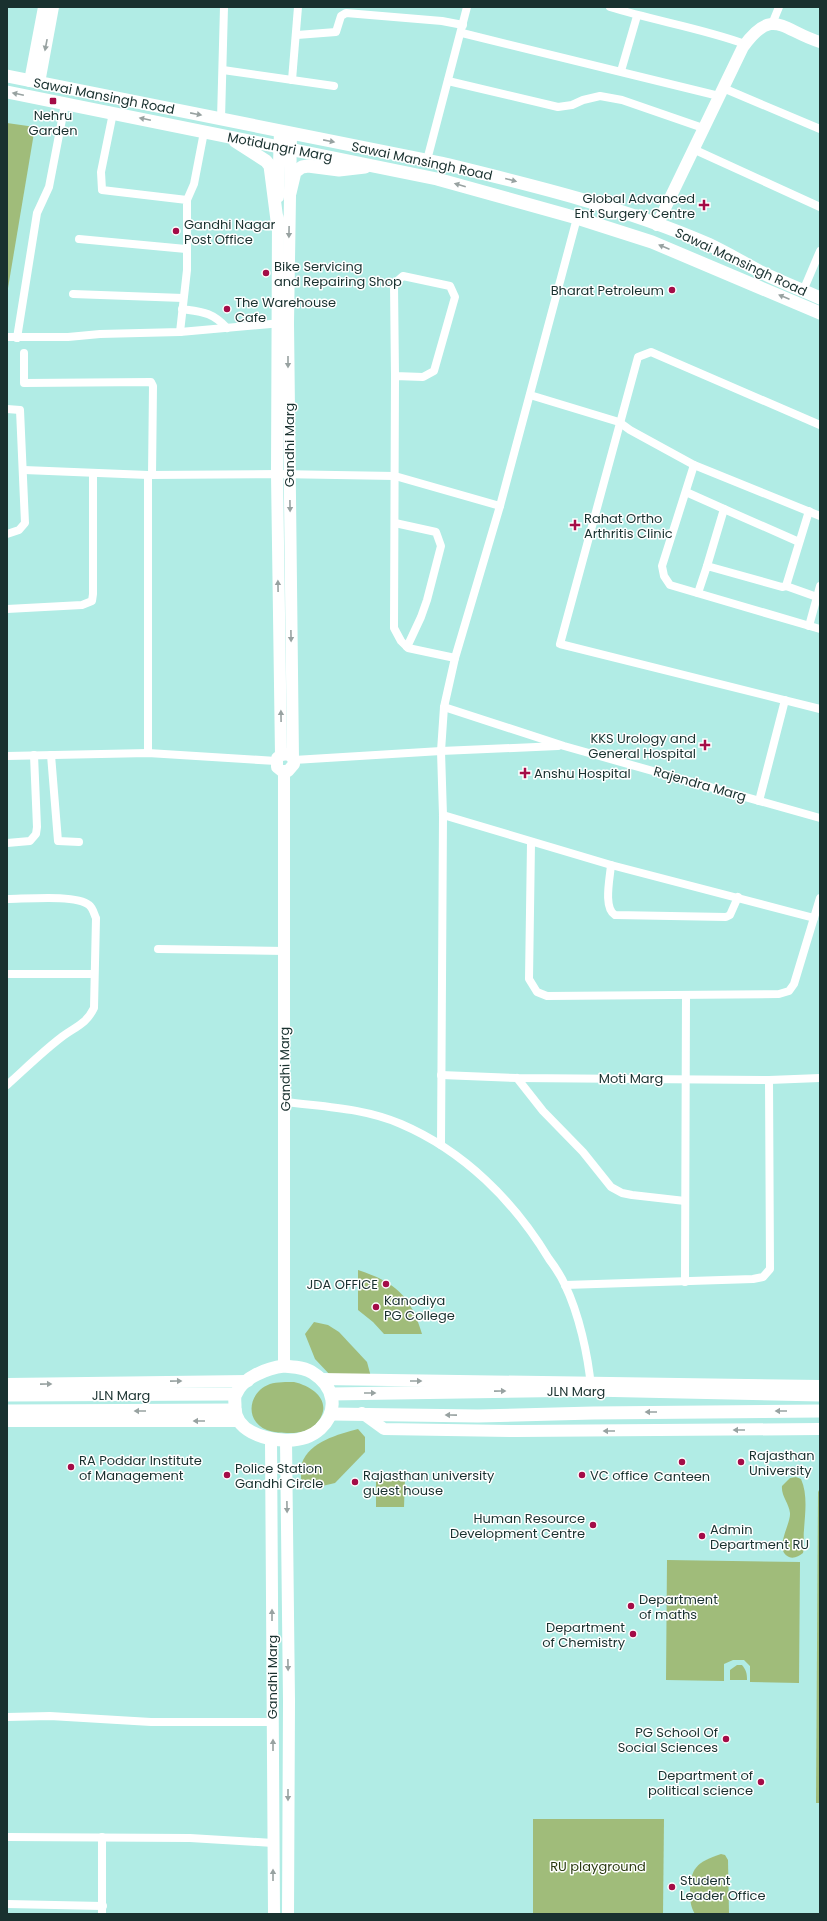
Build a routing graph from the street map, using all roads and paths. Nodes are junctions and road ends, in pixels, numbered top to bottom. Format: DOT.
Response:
graph roads {
  1 [pos="44,7"];
  2 [pos="53,7"];
  3 [pos="224,7"];
  4 [pos="298,7"];
  5 [pos="467,7"];
  6 [pos="610,7"];
  7 [pos="779,7"];
  8 [pos="637,16"];
  9 [pos="772,24"];
  10 [pos="462,29"];
  11 [pos="297,35"];
  12 [pos="820,42"];
  13 [pos="745,44"];
  14 [pos="223,70"];
  15 [pos="621,71"];
  16 [pos="7,76"];
  17 [pos="292,80"];
  18 [pos="448,81"];
  19 [pos="34,82"];
  20 [pos="334,86"];
  21 [pos="7,92"];
  22 [pos="721,92"];
  23 [pos="65,104"];
  24 [pos="113,113"];
  25 [pos="221,118"];
  26 [pos="703,128"];
  27 [pos="820,129"];
  28 [pos="204,132"];
  29 [pos="285,132"];
  30 [pos="228,137"];
  31 [pos="285,149"];
  32 [pos="693,149"];
  33 [pos="427,160"];
  34 [pos="372,165"];
  35 [pos="290,193"];
  36 [pos="186,200"];
  37 [pos="820,207"];
  38 [pos="576,218"];
  39 [pos="657,225"];
  40 [pos="278,228"];
  41 [pos="79,239"];
  42 [pos="186,248"];
  43 [pos="820,250"];
  44 [pos="803,291"];
  45 [pos="73,294"];
  46 [pos="183,298"];
  47 [pos="820,298"];
  48 [pos="182,309"];
  49 [pos="820,313"];
  50 [pos="283,323"];
  51 [pos="228,328"];
  52 [pos="180,332"];
  53 [pos="7,337"];
  54 [pos="17,338"];
  55 [pos="24,353"];
  56 [pos="395,376"];
  57 [pos="530,395"];
  58 [pos="7,409"];
  59 [pos="619,422"];
  60 [pos="820,425"];
  61 [pos="694,464"];
  62 [pos="24,470"];
  63 [pos="93,474"];
  64 [pos="277,474"];
  65 [pos="289,474"];
  66 [pos="150,475"];
  67 [pos="395,476"];
  68 [pos="686,492"];
  69 [pos="500,506"];
  70 [pos="724,509"];
  71 [pos="810,511"];
  72 [pos="820,516"];
  73 [pos="395,523"];
  74 [pos="7,534"];
  75 [pos="799,542"];
  76 [pos="707,566"];
  77 [pos="786,586"];
  78 [pos="820,586"];
  79 [pos="698,593"];
  80 [pos="817,597"];
  81 [pos="7,609"];
  82 [pos="809,626"];
  83 [pos="820,629"];
  84 [pos="407,647"];
  85 [pos="455,658"];
  86 [pos="785,700"];
  87 [pos="444,707"];
  88 [pos="820,709"];
  89 [pos="564,746"];
  90 [pos="441,751"];
  91 [pos="148,753"];
  92 [pos="51,755"];
  93 [pos="7,756"];
  94 [pos="34,756"];
  95 [pos="286,758"];
  96 [pos="759,801"];
  97 [pos="443,815"];
  98 [pos="820,818"];
  99 [pos="79,842"];
  100 [pos="7,843"];
  101 [pos="531,843"];
  102 [pos="611,866"];
  103 [pos="738,897"];
  104 [pos="820,898"];
  105 [pos="7,900"];
  106 [pos="814,918"];
  107 [pos="158,949"];
  108 [pos="285,951"];
  109 [pos="7,974"];
  110 [pos="94,974"];
  111 [pos="686,995"];
  112 [pos="441,1075"];
  113 [pos="517,1078"];
  114 [pos="686,1078"];
  115 [pos="820,1078"];
  116 [pos="769,1080"];
  117 [pos="7,1085"];
  118 [pos="286,1102"];
  119 [pos="441,1145"];
  120 [pos="685,1201"];
  121 [pos="685,1282"];
  122 [pos="565,1284"];
  123 [pos="284,1366"];
  124 [pos="321,1379"];
  125 [pos="248,1380"];
  126 [pos="7,1384"];
  127 [pos="820,1386"];
  128 [pos="591,1387"];
  129 [pos="235,1394"];
  130 [pos="331,1394"];
  131 [pos="7,1395"];
  132 [pos="820,1395"];
  133 [pos="7,1411"];
  134 [pos="820,1411"];
  135 [pos="331,1414"];
  136 [pos="362,1414"];
  137 [pos="236,1416"];
  138 [pos="7,1421"];
  139 [pos="820,1429"];
  140 [pos="271,1440"];
  141 [pos="286,1440"];
  142 [pos="7,1716"];
  143 [pos="273,1722"];
  144 [pos="7,1837"];
  145 [pos="102,1837"];
  146 [pos="273,1842"];
  147 [pos="7,1904"];
  148 [pos="102,1910"];
  149 [pos="274,1914"];
  150 [pos="288,1914"];
  1 -- 19 [label="main road"];
  2 -- 19 [label="main road, one-way"];
  3 -- 14 [label="street"];
  4 -- 11 [label="street"];
  5 -- 10 [label="street"];
  6 -- 8 [label="street"];
  7 -- 9 [label="street"];
  8 -- 13 [label="street"];
  8 -- 15 [label="street"];
  9 -- 12 [label="main road"];
  9 -- 13 [label="main road"];
  10 -- 11 [label="street"];
  10 -- 15 [label="street"];
  10 -- 18 [label="street"];
  11 -- 17 [label="street"];
  13 -- 22 [label="main road"];
  14 -- 17 [label="street"];
  14 -- 25 [label="street"];
  15 -- 22 [label="street"];
  16 -- 19 [label="main road, Sawai Mansingh Road"];
  17 -- 20 [label="street"];
  18 -- 26 [label="street"];
  18 -- 33 [label="street"];
  19 -- 25 [label="main road, Sawai Mansingh Road, one-way"];
  23 -- 21 [label="main road, Motidungri Marg, one-way"];
  22 -- 26 [label="main road"];
  22 -- 27 [label="street"];
  23 -- 24 [label="main road, Motidungri Marg"];
  23 -- 54 [label="street"];
  28 -- 24 [label="main road, Motidungri Marg, one-way"];
  24 -- 36 [label="street"];
  25 -- 29 [label="main road, Sawai Mansingh Road"];
  26 -- 32 [label="main road"];
  28 -- 30 [label="main road, Motidungri Marg"];
  28 -- 36 [label="street"];
  29 -- 31 [label="main road"];
  29 -- 33 [label="main road, Sawai Mansingh Road, one-way"];
  30 -- 31 [label="main road, Motidungri Marg"];
  30 -- 40 [label="main road"];
  31 -- 34 [label="main road, Motidungri Marg"];
  31 -- 35 [label="main road, Gandhi Marg"];
  31 -- 40 [label="main road"];
  32 -- 37 [label="street"];
  32 -- 39 [label="main road"];
  33 -- 39 [label="main road, Sawai Mansingh Road, one-way"];
  34 -- 35 [label="main road"];
  38 -- 34 [label="main road, Motidungri Marg, one-way"];
  35 -- 50 [label="main road, Gandhi Marg, one-way"];
  36 -- 42 [label="street"];
  49 -- 38 [label="main road, Motidungri Marg, one-way"];
  38 -- 57 [label="street"];
  39 -- 44 [label="main road, Sawai Mansingh Road"];
  40 -- 50 [label="main road"];
  41 -- 42 [label="street"];
  42 -- 46 [label="street"];
  43 -- 44 [label="street"];
  44 -- 47 [label="main road, Sawai Mansingh Road"];
  45 -- 46 [label="street"];
  46 -- 48 [label="street"];
  48 -- 51 [label="street"];
  48 -- 52 [label="street"];
  50 -- 51 [label="street"];
  50 -- 64 [label="main road"];
  50 -- 65 [label="main road, Gandhi Marg, one-way"];
  51 -- 52 [label="street"];
  52 -- 54 [label="street"];
  53 -- 54 [label="street"];
  55 -- 66 [label="street"];
  56 -- 56 [label="street"];
  56 -- 67 [label="street"];
  57 -- 59 [label="street"];
  57 -- 69 [label="street"];
  58 -- 62 [label="street"];
  59 -- 60 [label="street"];
  59 -- 61 [label="street"];
  59 -- 86 [label="street"];
  61 -- 68 [label="street"];
  61 -- 71 [label="street"];
  62 -- 63 [label="street"];
  62 -- 74 [label="street"];
  63 -- 66 [label="street"];
  63 -- 81 [label="street"];
  64 -- 65 [label="street"];
  64 -- 66 [label="street"];
  95 -- 64 [label="main road, one-way"];
  65 -- 67 [label="street"];
  65 -- 95 [label="main road, Gandhi Marg, one-way"];
  66 -- 91 [label="street"];
  67 -- 69 [label="street"];
  67 -- 73 [label="street"];
  68 -- 70 [label="street"];
  68 -- 79 [label="street"];
  69 -- 85 [label="street"];
  70 -- 75 [label="street"];
  70 -- 76 [label="street"];
  71 -- 72 [label="street"];
  71 -- 75 [label="street"];
  73 -- 84 [label="street"];
  73 -- 84 [label="street"];
  75 -- 77 [label="street"];
  76 -- 77 [label="street"];
  76 -- 79 [label="street"];
  77 -- 80 [label="street"];
  78 -- 80 [label="street"];
  79 -- 82 [label="street"];
  80 -- 82 [label="street"];
  82 -- 83 [label="street"];
  84 -- 85 [label="street"];
  85 -- 87 [label="street"];
  86 -- 88 [label="street"];
  86 -- 96 [label="street"];
  87 -- 89 [label="street, Rajendra Marg"];
  87 -- 90 [label="street"];
  89 -- 90 [label="street"];
  89 -- 96 [label="street, Rajendra Marg"];
  90 -- 95 [label="street"];
  90 -- 97 [label="street"];
  91 -- 92 [label="street"];
  91 -- 95 [label="street"];
  92 -- 94 [label="street"];
  92 -- 99 [label="street"];
  93 -- 94 [label="street"];
  94 -- 100 [label="street"];
  95 -- 108 [label="main road, Gandhi Marg"];
  96 -- 98 [label="street, Rajendra Marg"];
  97 -- 101 [label="street"];
  97 -- 112 [label="street"];
  101 -- 102 [label="street"];
  101 -- 111 [label="street"];
  102 -- 103 [label="street"];
  102 -- 103 [label="street"];
  103 -- 106 [label="street"];
  104 -- 106 [label="street"];
  105 -- 110 [label="street"];
  106 -- 111 [label="street"];
  107 -- 108 [label="street"];
  108 -- 118 [label="main road, Gandhi Marg"];
  109 -- 110 [label="street"];
  110 -- 117 [label="street"];
  111 -- 114 [label="street"];
  112 -- 113 [label="street, Moti Marg"];
  112 -- 119 [label="street"];
  113 -- 114 [label="street, Moti Marg"];
  113 -- 120 [label="street"];
  114 -- 116 [label="street, Moti Marg"];
  114 -- 120 [label="street"];
  115 -- 116 [label="street, Moti Marg"];
  116 -- 121 [label="street"];
  118 -- 119 [label="street"];
  118 -- 123 [label="main road, Gandhi Marg"];
  119 -- 122 [label="street"];
  120 -- 121 [label="street"];
  121 -- 122 [label="street"];
  122 -- 128 [label="street"];
  123 -- 124 [label="main road"];
  123 -- 125 [label="main road"];
  124 -- 128 [label="main road, one-way"];
  124 -- 130 [label="main road"];
  126 -- 125 [label="main road, one-way"];
  125 -- 129 [label="main road"];
  127 -- 128 [label="main road"];
  130 -- 128 [label="main road, JLN Marg, one-way"];
  128 -- 132 [label="main road, JLN Marg"];
  129 -- 131 [label="main road, JLN Marg"];
  129 -- 137 [label="main road"];
  130 -- 135 [label="main road"];
  137 -- 133 [label="main road, JLN Marg, one-way"];
  134 -- 136 [label="main road, JLN Marg, one-way"];
  135 -- 136 [label="main road, JLN Marg"];
  135 -- 141 [label="main road"];
  139 -- 136 [label="main road, one-way"];
  137 -- 138 [label="main road, one-way"];
  137 -- 140 [label="main road"];
  140 -- 141 [label="main road"];
  143 -- 140 [label="main road, Gandhi Marg, one-way"];
  141 -- 150 [label="main road, Gandhi Marg, one-way"];
  142 -- 143 [label="street"];
  146 -- 143 [label="main road, Gandhi Marg, one-way"];
  144 -- 145 [label="street"];
  145 -- 146 [label="street"];
  145 -- 148 [label="street"];
  149 -- 146 [label="main road, Gandhi Marg, one-way"];
  147 -- 148 [label="street"];
}
